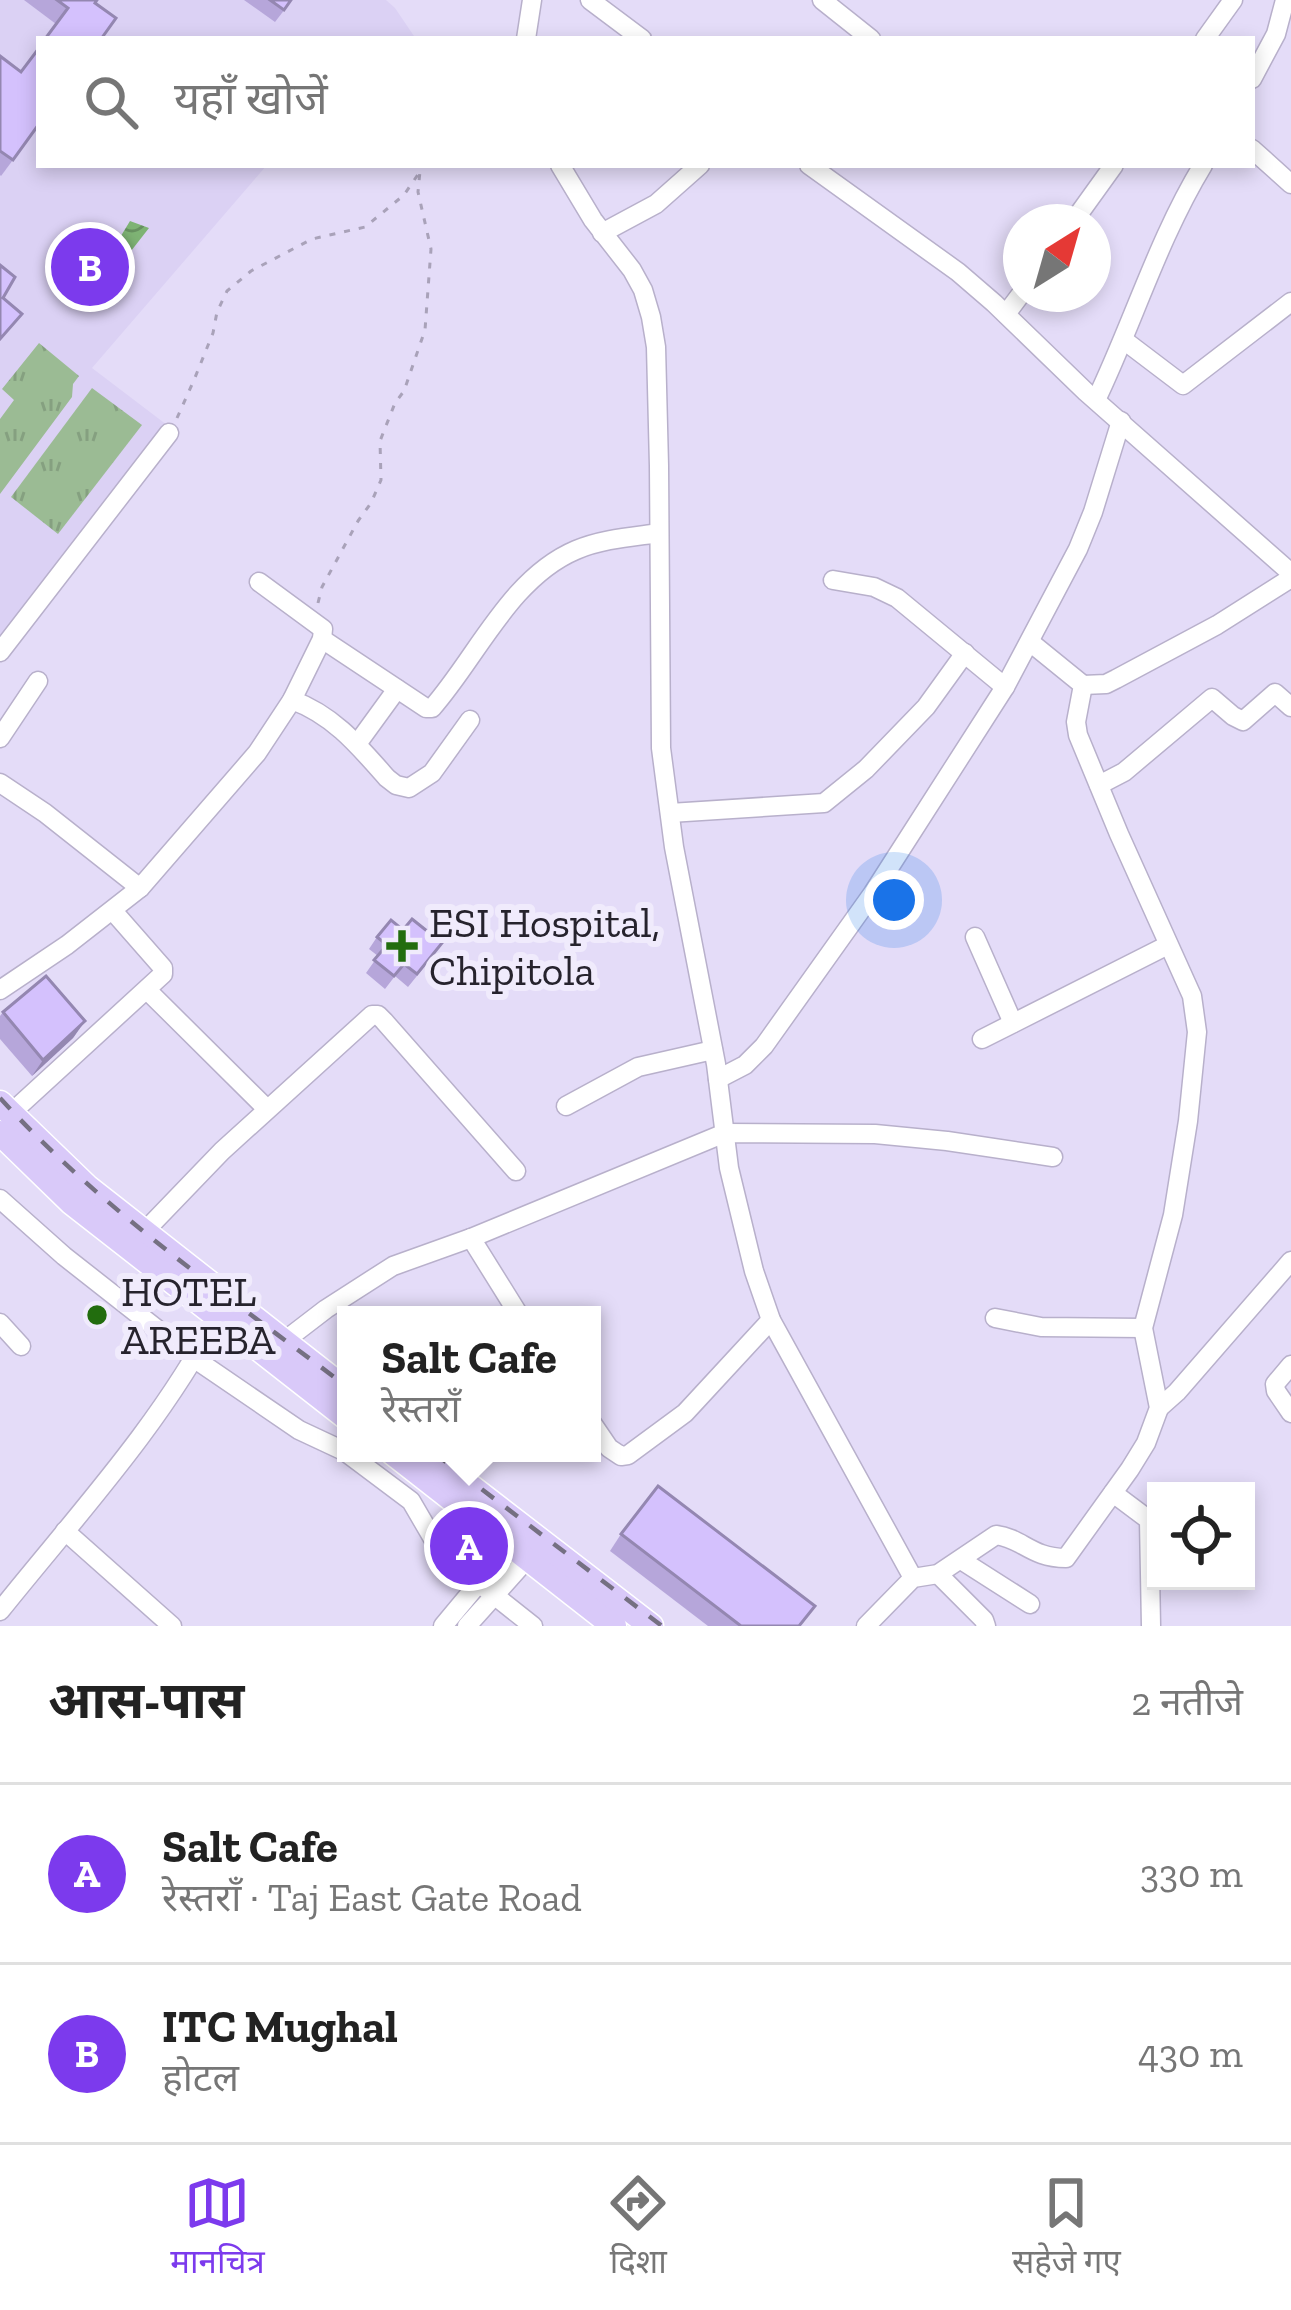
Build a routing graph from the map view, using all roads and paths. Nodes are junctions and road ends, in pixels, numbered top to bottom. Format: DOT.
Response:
graph roads {
  1 [pos="532,0"];
  2 [pos="590,0"];
  3 [pos="822,0"];
  4 [pos="1233,0"];
  5 [pos="1285,0"];
  6 [pos="526,36"];
  7 [pos="638,36"];
  8 [pos="867,36"];
  9 [pos="1206,36"];
  10 [pos="1255,73"];
  11 [pos="1255,152"];
  12 [pos="422,168"];
  13 [pos="562,168"];
  14 [pos="697,168"];
  15 [pos="813,168"];
  16 [pos="1112,168"];
  17 [pos="1201,168"];
  18 [pos="1291,184"];
  19 [pos="1085,204"];
  20 [pos="602,233"];
  21 [pos="1291,302"];
  22 [pos="1006,314"];
  23 [pos="1125,341"];
  24 [pos="1096,400"];
  25 [pos="1121,421"];
  26 [pos="170,434"];
  27 [pos="659,533"];
  28 [pos="1291,575"];
  29 [pos="833,580"];
  30 [pos="259,582"];
  31 [pos="313,620"];
  32 [pos="322,639"];
  33 [pos="1030,642"];
  34 [pos="0,652"];
  35 [pos="964,653"];
  36 [pos="38,681"];
  37 [pos="1084,685"];
  38 [pos="1005,687"];
  39 [pos="397,688"];
  40 [pos="292,700"];
  41 [pos="1291,707"];
  42 [pos="470,720"];
  43 [pos="0,738"];
  44 [pos="357,744"];
  45 [pos="0,783"];
  46 [pos="1099,785"];
  47 [pos="670,813"];
  48 [pos="140,888"];
  49 [pos="112,911"];
  50 [pos="975,937"];
  51 [pos="1168,945"];
  52 [pos="0,990"];
  53 [pos="147,990"];
  54 [pos="1012,1023"];
  55 [pos="982,1040"];
  56 [pos="713,1050"];
  57 [pos="718,1079"];
  58 [pos="566,1106"];
  59 [pos="267,1109"];
  60 [pos="3,1117"];
  61 [pos="724,1133"];
  62 [pos="1053,1157"];
  63 [pos="516,1171"];
  64 [pos="0,1199"];
  65 [pos="144,1232"];
  66 [pos="471,1238"];
  67 [pos="1291,1261"];
  68 [pos="513,1306"];
  69 [pos="217,1317"];
  70 [pos="995,1318"];
  71 [pos="771,1320"];
  72 [pos="0,1323"];
  73 [pos="1143,1328"];
  74 [pos="283,1342"];
  75 [pos="21,1346"];
  76 [pos="195,1359"];
  77 [pos="1291,1365"];
  78 [pos="337,1383"];
  79 [pos="1159,1408"];
  80 [pos="337,1410"];
  81 [pos="1291,1413"];
  82 [pos="601,1436"];
  83 [pos="337,1448"];
  84 [pos="360,1462"];
  85 [pos="406,1462"];
  86 [pos="437,1462"];
  87 [pos="1113,1493"];
  88 [pos="65,1532"];
  89 [pos="527,1543"];
  90 [pos="961,1560"];
  91 [pos="938,1574"];
  92 [pos="913,1578"];
  93 [pos="487,1590"];
  94 [pos="1030,1604"];
  95 [pos="3,1611"];
  96 [pos="172,1626"];
  97 [pos="443,1626"];
  98 [pos="467,1626"];
  99 [pos="533,1626"];
  100 [pos="614,1626"];
  101 [pos="651,1626"];
  102 [pos="866,1626"];
  103 [pos="986,1626"];
  104 [pos="1150,1626"];
  1 -- 6 [label="street"];
  2 -- 7 [label="street"];
  3 -- 8 [label="street"];
  4 -- 9 [label="street"];
  5 -- 10 [label="street"];
  11 -- 18 [label="street"];
  12 -- 26 [label="path"];
  12 -- 31 [label="path"];
  13 -- 20 [label="street"];
  14 -- 20 [label="street"];
  15 -- 22 [label="street"];
  16 -- 19 [label="street"];
  17 -- 23 [label="street"];
  20 -- 27 [label="street"];
  21 -- 23 [label="street"];
  22 -- 24 [label="street"];
  23 -- 24 [label="street"];
  24 -- 25 [label="street"];
  25 -- 28 [label="street"];
  25 -- 33 [label="street"];
  26 -- 34 [label="street"];
  27 -- 39 [label="street"];
  27 -- 47 [label="street"];
  28 -- 37 [label="street"];
  29 -- 35 [label="street"];
  30 -- 31 [label="street"];
  31 -- 32 [label="street"];
  32 -- 39 [label="street"];
  32 -- 40 [label="street"];
  33 -- 37 [label="street"];
  33 -- 38 [label="street"];
  35 -- 38 [label="street"];
  35 -- 47 [label="street"];
  36 -- 43 [label="street"];
  37 -- 46 [label="street"];
  38 -- 57 [label="street"];
  39 -- 44 [label="street"];
  40 -- 44 [label="street"];
  40 -- 48 [label="street"];
  41 -- 46 [label="street"];
  42 -- 44 [label="street"];
  45 -- 48 [label="street"];
  46 -- 51 [label="street"];
  47 -- 56 [label="street"];
  48 -- 49 [label="street"];
  49 -- 52 [label="street"];
  49 -- 53 [label="street"];
  50 -- 54 [label="street"];
  51 -- 54 [label="street"];
  51 -- 73 [label="street"];
  53 -- 59 [label="street"];
  53 -- 60 [label="street"];
  54 -- 55 [label="street"];
  56 -- 57 [label="street"];
  56 -- 58 [label="street"];
  57 -- 61 [label="street"];
  59 -- 63 [label="street"];
  59 -- 65 [label="street"];
  60 -- 65 [label="main road"];
  60 -- 69 [label="main road"];
  61 -- 62 [label="street"];
  61 -- 66 [label="street"];
  61 -- 71 [label="street"];
  64 -- 76 [label="street"];
  65 -- 74 [label="main road"];
  66 -- 68 [label="street"];
  66 -- 74 [label="street"];
  67 -- 79 [label="street"];
  69 -- 76 [label="street"];
  69 -- 80 [label="main road"];
  70 -- 73 [label="street"];
  71 -- 82 [label="street"];
  71 -- 92 [label="street"];
  72 -- 75 [label="street"];
  73 -- 79 [label="street"];
  74 -- 78 [label="main road"];
  76 -- 83 [label="street"];
  76 -- 88 [label="street"];
  77 -- 81 [label="street"];
  79 -- 87 [label="street"];
  84 -- 93 [label="street"];
  85 -- 89 [label="main road"];
  86 -- 89 [label="main road"];
  87 -- 90 [label="street"];
  87 -- 104 [label="street"];
  88 -- 95 [label="street"];
  88 -- 96 [label="street"];
  89 -- 93 [label="street"];
  89 -- 100 [label="main road"];
  89 -- 101 [label="main road"];
  90 -- 91 [label="street"];
  90 -- 94 [label="street"];
  91 -- 92 [label="street"];
  91 -- 103 [label="street"];
  92 -- 102 [label="street"];
  93 -- 97 [label="street"];
  93 -- 98 [label="street"];
  93 -- 99 [label="street"];
}
